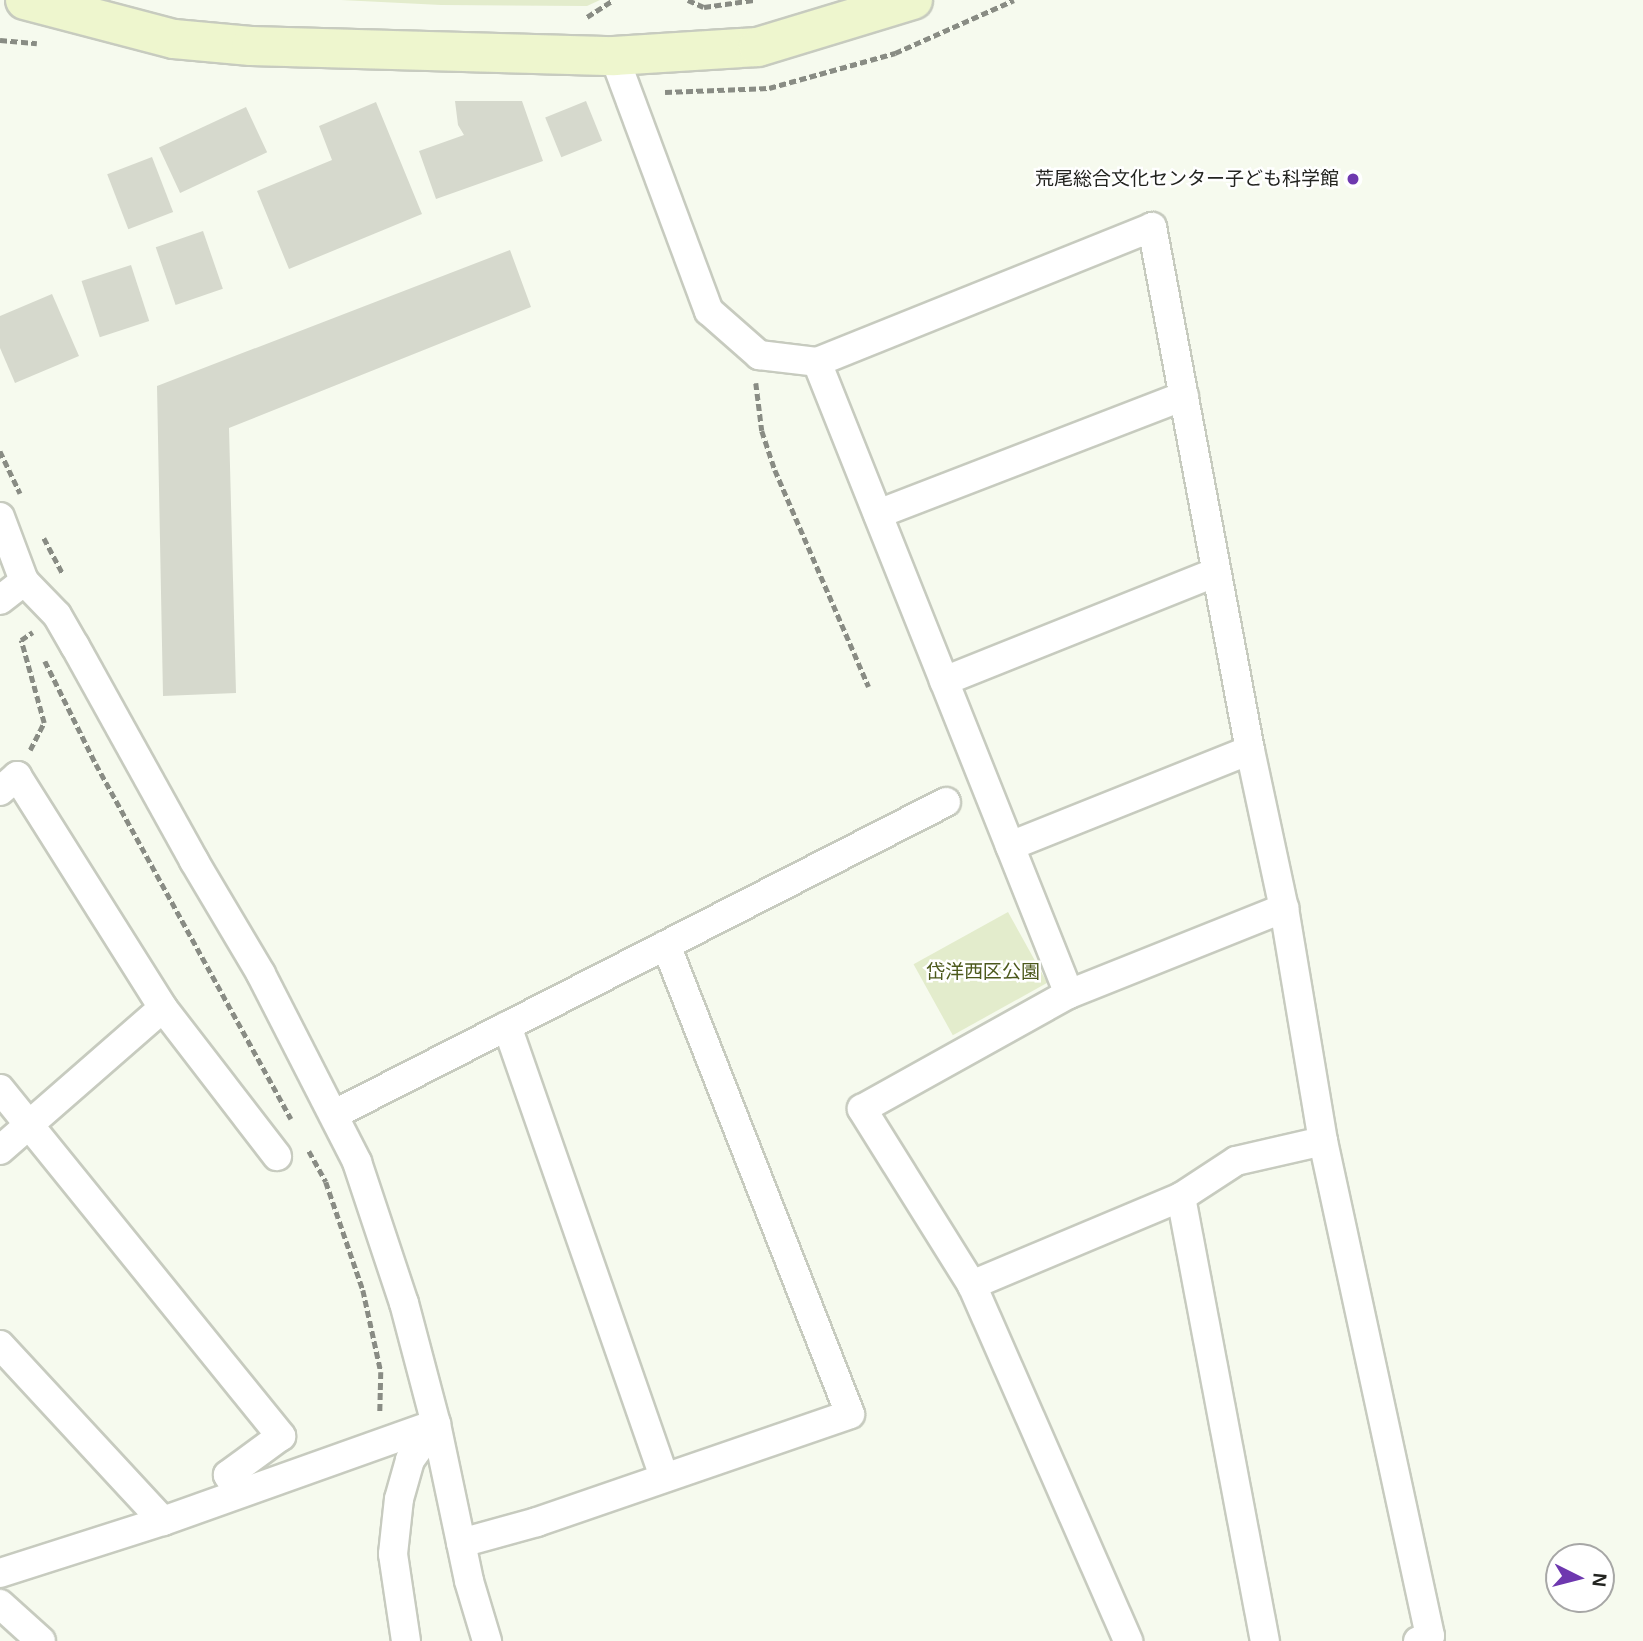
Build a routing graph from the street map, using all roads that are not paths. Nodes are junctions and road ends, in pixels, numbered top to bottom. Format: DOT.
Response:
graph roads {
  1 [pos="25,0"];
  2 [pos="913,0"];
  3 [pos="614,56"];
  4 [pos="817,362"];
  5 [pos="1184,396"];
  6 [pos="878,514"];
  7 [pos="0,517"];
  8 [pos="1216,572"];
  9 [pos="12,590"];
  10 [pos="944,681"];
  11 [pos="1250,750"];
  12 [pos="8,784"];
  13 [pos="947,802"];
  14 [pos="1010,846"];
  15 [pos="1284,908"];
  16 [pos="666,944"];
  17 [pos="1069,994"];
  18 [pos="163,1008"];
  19 [pos="507,1026"];
  20 [pos="0,1089"];
  21 [pos="335,1114"];
  22 [pos="30,1123"];
  23 [pos="1323,1142"];
  24 [pos="0,1150"];
  25 [pos="277,1156"];
  26 [pos="1181,1197"];
  27 [pos="972,1285"];
  28 [pos="0,1345"];
  29 [pos="436,1424"];
  30 [pos="664,1478"];
  31 [pos="239,1493"];
  32 [pos="163,1521"];
  33 [pos="461,1543"];
  34 [pos="0,1573"];
  35 [pos="0,1604"];
  36 [pos="41,1641"];
  37 [pos="406,1641"];
  38 [pos="487,1641"];
  39 [pos="1128,1641"];
  40 [pos="1265,1641"];
  41 [pos="1418,1641"];
  1 -- 3 [label="street"];
  2 -- 3 [label="street"];
  3 -- 4 [label="street"];
  4 -- 5 [label="street"];
  4 -- 6 [label="street"];
  5 -- 6 [label="street"];
  5 -- 8 [label="street"];
  6 -- 10 [label="street"];
  7 -- 9 [label="street"];
  8 -- 10 [label="street"];
  8 -- 11 [label="street"];
  9 -- 21 [label="street"];
  10 -- 14 [label="street"];
  11 -- 14 [label="street"];
  11 -- 15 [label="street"];
  12 -- 18 [label="street"];
  13 -- 16 [label="street"];
  14 -- 17 [label="street"];
  15 -- 17 [label="street"];
  15 -- 23 [label="street"];
  16 -- 19 [label="street"];
  16 -- 30 [label="street"];
  17 -- 27 [label="street"];
  18 -- 22 [label="street"];
  18 -- 25 [label="street"];
  19 -- 21 [label="street"];
  19 -- 30 [label="street"];
  20 -- 22 [label="street"];
  21 -- 29 [label="street"];
  22 -- 24 [label="street"];
  22 -- 31 [label="street"];
  23 -- 26 [label="street"];
  23 -- 41 [label="street"];
  26 -- 27 [label="street"];
  26 -- 40 [label="street"];
  27 -- 39 [label="street"];
  28 -- 32 [label="street"];
  29 -- 31 [label="street"];
  29 -- 33 [label="street"];
  29 -- 37 [label="street"];
  30 -- 33 [label="street"];
  31 -- 32 [label="street"];
  32 -- 34 [label="street"];
  33 -- 38 [label="street"];
  35 -- 36 [label="street"];
}
